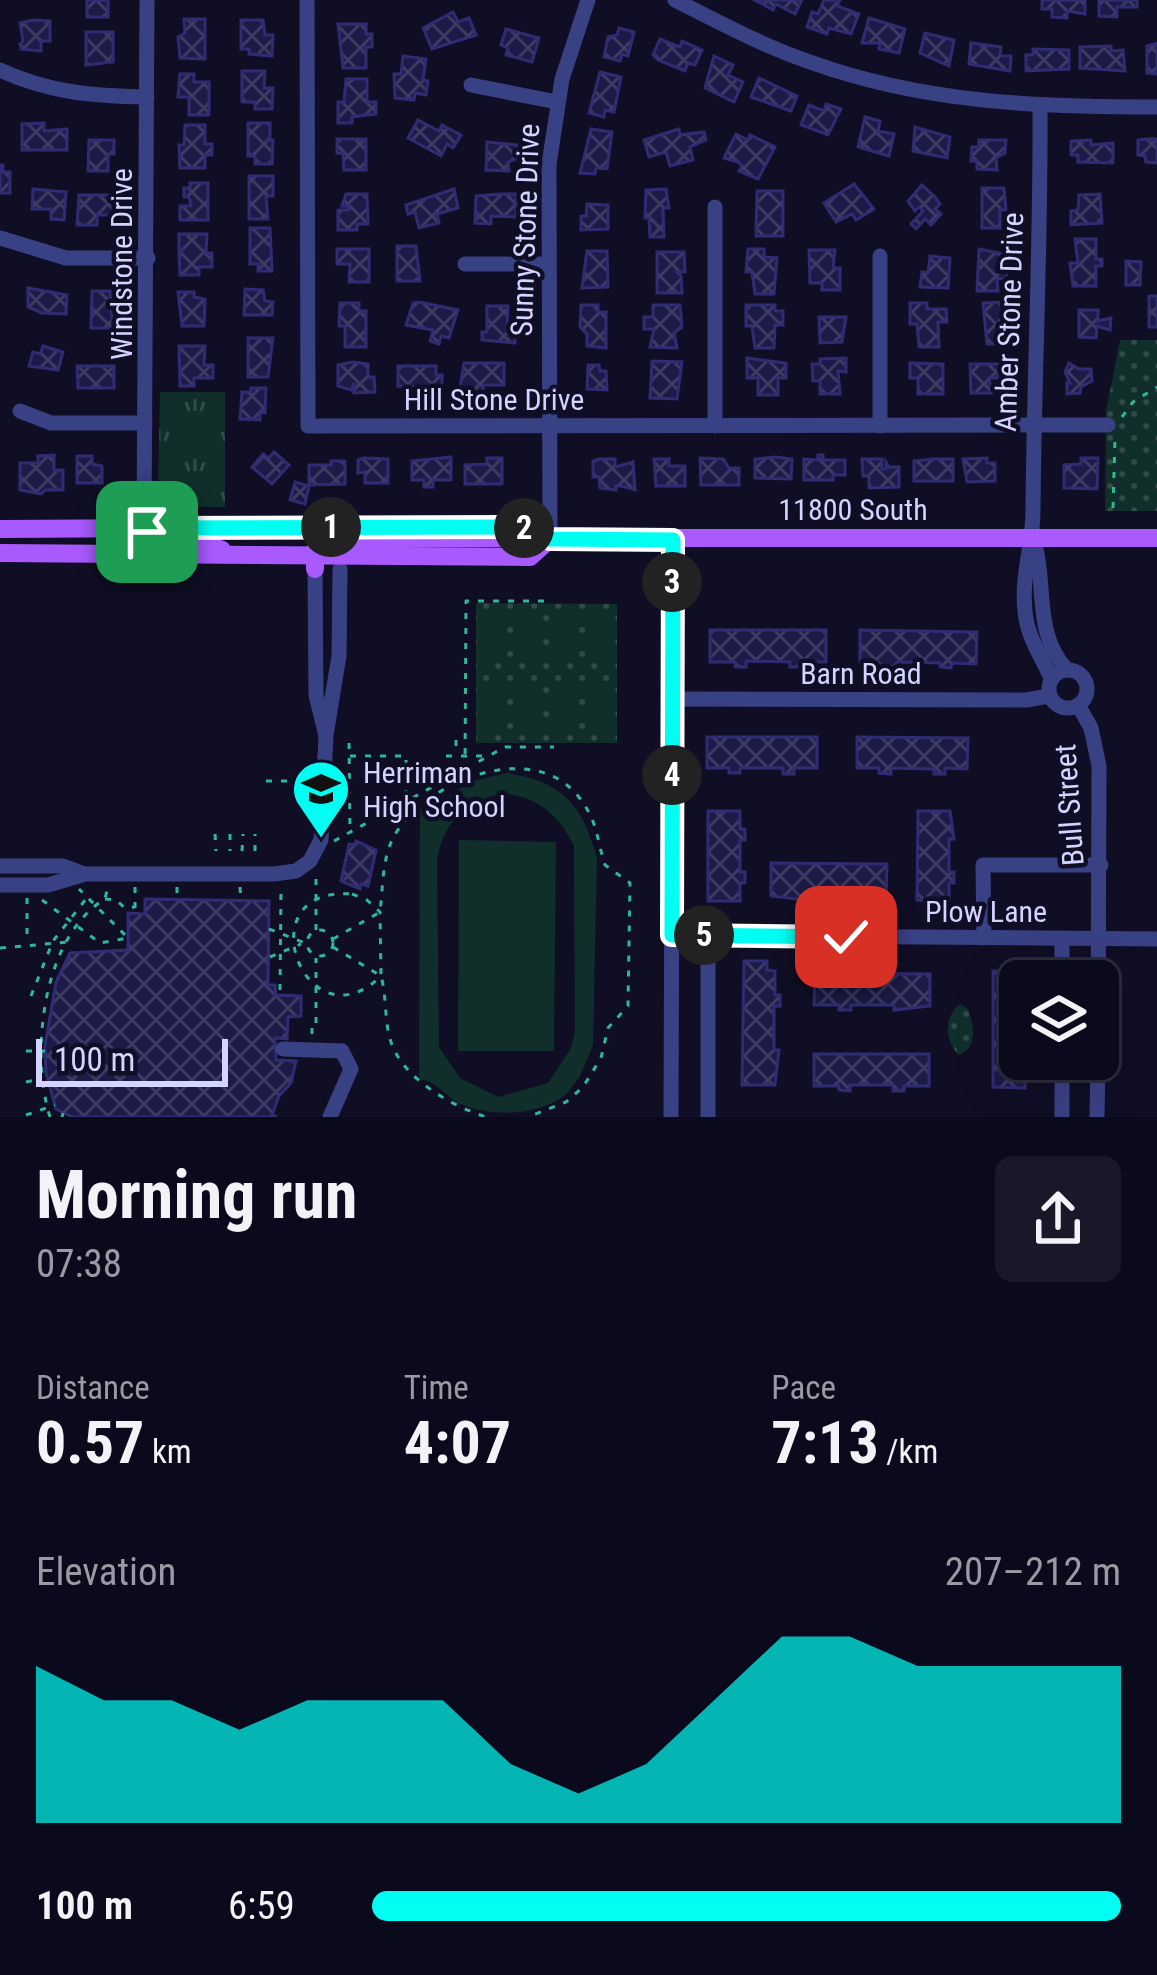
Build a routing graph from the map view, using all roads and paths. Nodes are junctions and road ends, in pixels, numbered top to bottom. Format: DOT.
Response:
graph roads {
  1 [pos="148,0"];
  2 [pos="307,0"];
  3 [pos="588,0"];
  4 [pos="675,0"];
  5 [pos="0,70"];
  6 [pos="471,85"];
  7 [pos="148,97"];
  8 [pos="557,102"];
  9 [pos="1040,107"];
  10 [pos="1157,107"];
  11 [pos="715,207"];
  12 [pos="0,238"];
  13 [pos="880,256"];
  14 [pos="148,258"];
  15 [pos="465,264"];
  16 [pos="548,265"];
  17 [pos="1157,387"];
  18 [pos="20,411"];
  19 [pos="145,423"];
  20 [pos="1033,425"];
  21 [pos="1108,425"];
  22 [pos="548,426"];
  23 [pos="715,426"];
  24 [pos="880,426"];
  25 [pos="1113,508"];
  26 [pos="144,528"];
  27 [pos="0,529"];
  28 [pos="1033,538"];
  29 [pos="1157,538"];
  30 [pos="550,539"];
  31 [pos="673,540"];
  32 [pos="0,554"];
  33 [pos="46,554"];
  34 [pos="228,555"];
  35 [pos="315,563"];
  36 [pos="346,563"];
  37 [pos="550,602"];
  38 [pos="1056,681"];
  39 [pos="672,699"];
  40 [pos="1078,705"];
  41 [pos="326,735"];
  42 [pos="456,740"];
  43 [pos="350,743"];
  44 [pos="554,747"];
  45 [pos="350,755"];
  46 [pos="446,756"];
  47 [pos="456,756"];
  48 [pos="465,756"];
  49 [pos="490,756"];
  50 [pos="465,769"];
  51 [pos="266,781"];
  52 [pos="292,781"];
  53 [pos="406,802"];
  54 [pos="350,832"];
  55 [pos="215,834"];
  56 [pos="230,834"];
  57 [pos="243,834"];
  58 [pos="255,834"];
  59 [pos="334,841"];
  60 [pos="216,851"];
  61 [pos="230,851"];
  62 [pos="242,851"];
  63 [pos="255,851"];
  64 [pos="1101,865"];
  65 [pos="0,866"];
  66 [pos="316,872"];
  67 [pos="80,879"];
  68 [pos="108,884"];
  69 [pos="0,885"];
  70 [pos="135,885"];
  71 [pos="177,885"];
  72 [pos="240,886"];
  73 [pos="281,886"];
  74 [pos="26,896"];
  75 [pos="88,897"];
  76 [pos="105,898"];
  77 [pos="177,899"];
  78 [pos="241,901"];
  79 [pos="316,901"];
  80 [pos="95,904"];
  81 [pos="49,906"];
  82 [pos="380,912"];
  83 [pos="68,920"];
  84 [pos="78,927"];
  85 [pos="269,929"];
  86 [pos="316,931"];
  87 [pos="281,932"];
  88 [pos="672,935"];
  89 [pos="708,935"];
  90 [pos="984,938"];
  91 [pos="1062,938"];
  92 [pos="1100,938"];
  93 [pos="333,939"];
  94 [pos="1157,939"];
  95 [pos="53,941"];
  96 [pos="68,942"];
  97 [pos="305,943"];
  98 [pos="27,944"];
  99 [pos="292,944"];
  100 [pos="333,947"];
  101 [pos="0,948"];
  102 [pos="280,954"];
  103 [pos="316,956"];
  104 [pos="270,957"];
  105 [pos="1062,960"];
  106 [pos="1100,960"];
  107 [pos="381,976"];
  108 [pos="316,986"];
  109 [pos="280,990"];
  110 [pos="31,996"];
  111 [pos="312,1036"];
  112 [pos="283,1049"];
  113 [pos="26,1051"];
  114 [pos="42,1051"];
  115 [pos="41,1079"];
  116 [pos="1062,1080"];
  117 [pos="1098,1080"];
  118 [pos="26,1082"];
  119 [pos="55,1106"];
  120 [pos="47,1108"];
  121 [pos="26,1115"];
  122 [pos="50,1117"];
  123 [pos="330,1117"];
  124 [pos="486,1117"];
  125 [pos="528,1117"];
  126 [pos="671,1117"];
  127 [pos="709,1117"];
  128 [pos="1062,1117"];
  129 [pos="1097,1117"];
  1 -- 7 [label="street, Windstone Drive"];
  2 -- 22 [label="street, Hill Stone Drive"];
  3 -- 8 [label="street, Sunny Stone Drive"];
  4 -- 9 [label="street"];
  5 -- 7 [label="street"];
  6 -- 8 [label="street"];
  7 -- 14 [label="street, Windstone Drive"];
  8 -- 16 [label="street, Sunny Stone Drive"];
  9 -- 10 [label="street"];
  9 -- 20 [label="street, Amber Stone Drive"];
  11 -- 23 [label="street"];
  12 -- 14 [label="street"];
  13 -- 24 [label="street"];
  14 -- 19 [label="street, Windstone Drive"];
  15 -- 16 [label="street"];
  16 -- 22 [label="street, Sunny Stone Drive"];
  17 -- 25 [label="path"];
  18 -- 19 [label="street"];
  19 -- 26 [label="street, Windstone Drive"];
  20 -- 21 [label="street, Hill Stone Drive"];
  20 -- 24 [label="street, Hill Stone Drive"];
  20 -- 28 [label="street, Amber Stone Drive"];
  22 -- 23 [label="street, Hill Stone Drive"];
  22 -- 30 [label="street, Sunny Stone Drive"];
  23 -- 24 [label="street, Hill Stone Drive"];
  26 -- 27 [label="main road, 11800 South"];
  26 -- 30 [label="main road, 11800 South"];
  26 -- 33 [label="main road"];
  26 -- 34 [label="main road"];
  28 -- 29 [label="main road, 11800 South"];
  28 -- 31 [label="main road, 11800 South"];
  28 -- 38 [label="street, Amber Stone Drive"];
  30 -- 31 [label="main road, 11800 South"];
  30 -- 35 [label="main road"];
  30 -- 36 [label="main road, 11800 South"];
  31 -- 39 [label="street"];
  32 -- 33 [label="main road, 11800 South"];
  33 -- 34 [label="main road, 11800 South"];
  34 -- 35 [label="main road, 11800 South"];
  35 -- 36 [label="main road, 11800 South"];
  35 -- 41 [label="street"];
  36 -- 41 [label="street"];
  37 -- 48 [label="path"];
  38 -- 39 [label="street, Barn Road"];
  38 -- 40 [label="street"];
  38 -- 40 [label="street"];
  39 -- 88 [label="street"];
  40 -- 64 [label="street, Bull Street"];
  41 -- 67 [label="street"];
  42 -- 47 [label="path"];
  43 -- 45 [label="path"];
  44 -- 49 [label="path"];
  45 -- 53 [label="path"];
  45 -- 54 [label="path"];
  46 -- 47 [label="path"];
  47 -- 48 [label="path"];
  48 -- 49 [label="path"];
  48 -- 50 [label="path"];
  49 -- 50 [label="path"];
  50 -- 53 [label="path"];
  51 -- 52 [label="path"];
  53 -- 54 [label="path"];
  54 -- 59 [label="path"];
  55 -- 60 [label="path"];
  56 -- 61 [label="path"];
  57 -- 62 [label="path"];
  58 -- 63 [label="path"];
  64 -- 90 [label="street"];
  64 -- 92 [label="street, Bull Street"];
  65 -- 67 [label="street"];
  66 -- 79 [label="path"];
  67 -- 69 [label="street"];
  67 -- 75 [label="path"];
  68 -- 76 [label="path"];
  70 -- 76 [label="path"];
  71 -- 77 [label="path"];
  72 -- 78 [label="path"];
  73 -- 87 [label="path"];
  74 -- 98 [label="path"];
  75 -- 80 [label="path"];
  75 -- 83 [label="path"];
  76 -- 80 [label="path"];
  79 -- 82 [label="path"];
  79 -- 86 [label="path"];
  79 -- 99 [label="path"];
  80 -- 84 [label="path"];
  80 -- 84 [label="path"];
  81 -- 83 [label="path"];
  82 -- 93 [label="path"];
  82 -- 107 [label="path"];
  82 -- 125 [label="path"];
  83 -- 84 [label="path"];
  83 -- 95 [label="path"];
  84 -- 96 [label="path"];
  85 -- 87 [label="path"];
  86 -- 93 [label="path"];
  86 -- 97 [label="path"];
  87 -- 99 [label="path"];
  87 -- 102 [label="path"];
  88 -- 89 [label="street, Plow Lane"];
  88 -- 126 [label="street"];
  89 -- 90 [label="street, Plow Lane"];
  89 -- 127 [label="street"];
  90 -- 91 [label="street, Plow Lane"];
  91 -- 92 [label="street, Plow Lane"];
  91 -- 105 [label="street"];
  92 -- 94 [label="street, Plow Lane"];
  92 -- 106 [label="street, Bull Street"];
  93 -- 100 [label="path"];
  95 -- 96 [label="path"];
  95 -- 98 [label="path"];
  95 -- 110 [label="path"];
  96 -- 114 [label="path"];
  97 -- 99 [label="path"];
  97 -- 103 [label="path"];
  98 -- 101 [label="path"];
  99 -- 102 [label="path"];
  99 -- 108 [label="path"];
  100 -- 103 [label="path"];
  100 -- 107 [label="path"];
  102 -- 104 [label="path"];
  102 -- 109 [label="path"];
  103 -- 108 [label="path"];
  107 -- 108 [label="path"];
  107 -- 124 [label="path"];
  108 -- 111 [label="path"];
  112 -- 123 [label="street"];
  113 -- 114 [label="path"];
  114 -- 115 [label="path"];
  115 -- 118 [label="path"];
  115 -- 120 [label="path"];
  116 -- 128 [label="street"];
  117 -- 129 [label="street"];
  119 -- 120 [label="path"];
  120 -- 121 [label="path"];
  120 -- 122 [label="path"];
}
